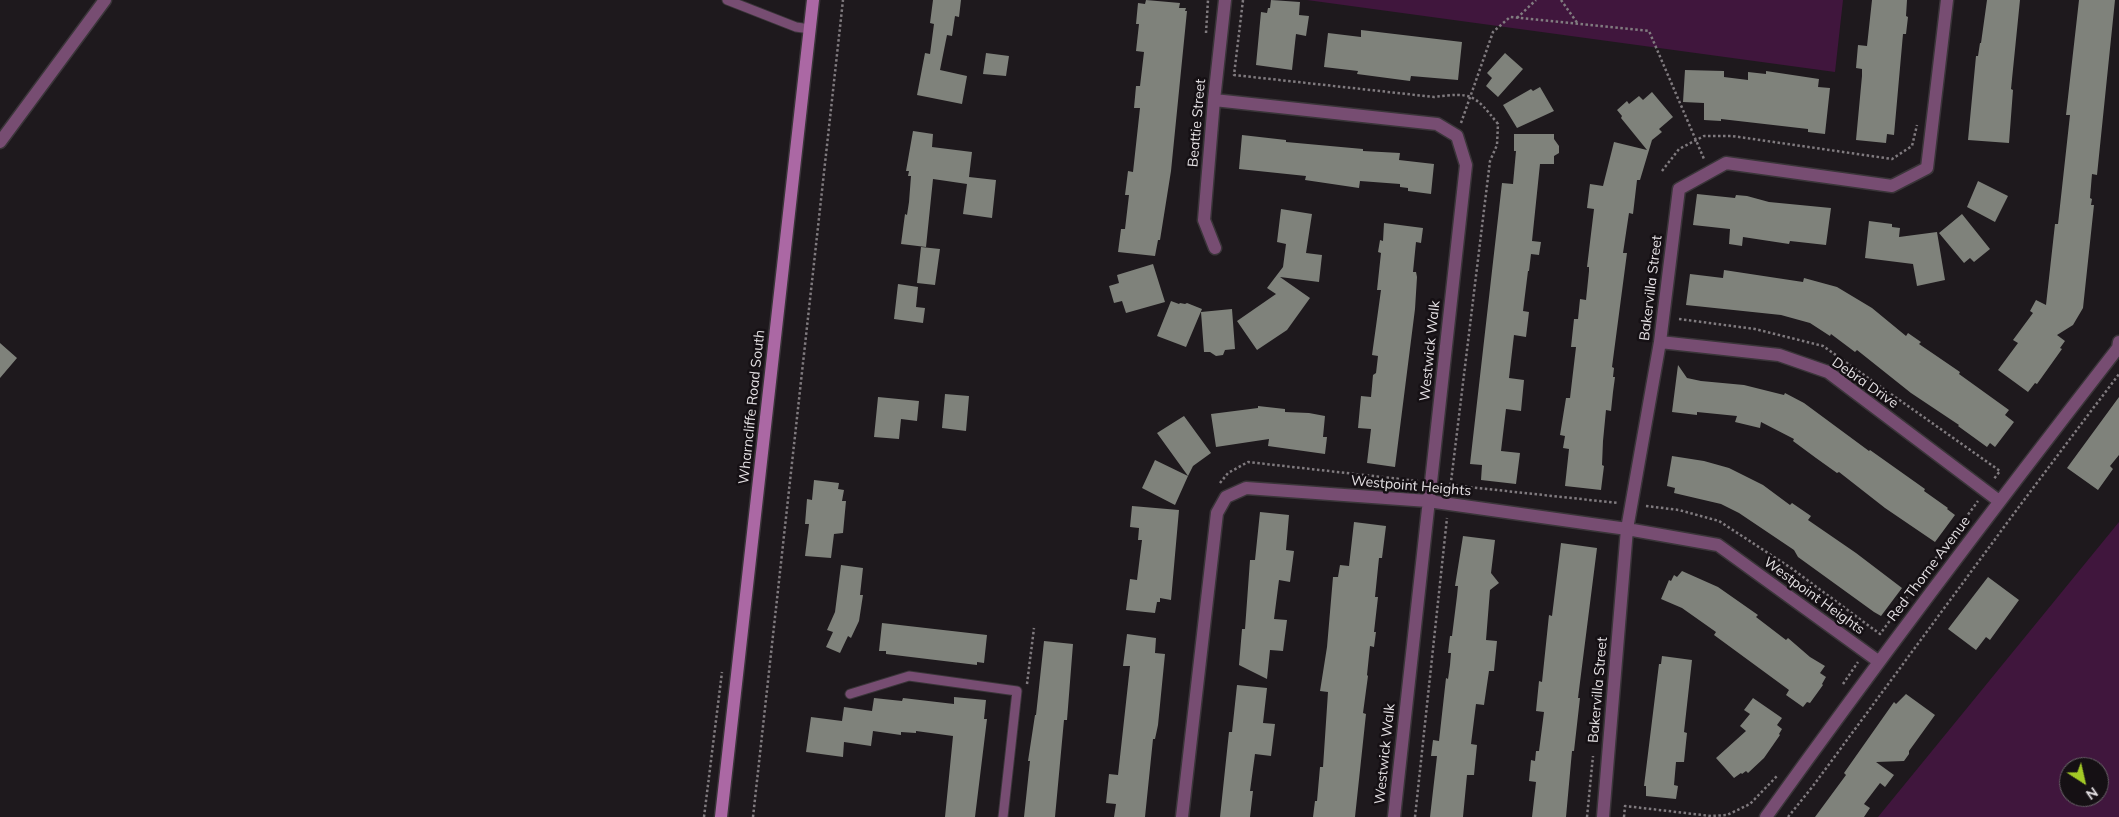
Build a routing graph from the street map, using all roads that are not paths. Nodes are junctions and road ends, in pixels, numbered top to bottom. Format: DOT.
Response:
graph roads {
  1 [pos="105,0"];
  2 [pos="727,0"];
  3 [pos="813,0"];
  4 [pos="1225,0"];
  5 [pos="1947,0"];
  6 [pos="749,4"];
  7 [pos="810,29"];
  8 [pos="1214,100"];
  9 [pos="0,142"];
  10 [pos="1214,248"];
  11 [pos="1660,342"];
  12 [pos="2119,342"];
  13 [pos="1428,501"];
  14 [pos="1998,501"];
  15 [pos="1626,529"];
  16 [pos="1878,661"];
  17 [pos="850,694"];
  18 [pos="721,817"];
  19 [pos="1003,817"];
  20 [pos="1182,817"];
  21 [pos="1394,817"];
  22 [pos="1603,817"];
  23 [pos="1766,817"];
  1 -- 9 [label="street"];
  2 -- 6 [label="lane"];
  3 -- 7 [label="main road, Wharncliffe Road South"];
  4 -- 8 [label="street, Beattie Street"];
  5 -- 11 [label="street, Bakervilla Street"];
  6 -- 7 [label="lane"];
  7 -- 18 [label="main road, Wharncliffe Road South"];
  8 -- 10 [label="street, Beattie Street"];
  8 -- 13 [label="street, Westwick Walk"];
  11 -- 14 [label="street, Debra Drive"];
  11 -- 15 [label="street, Bakervilla Street"];
  12 -- 14 [label="street, Red Thorne Avenue"];
  13 -- 15 [label="street, Westpoint Heights"];
  13 -- 20 [label="street, Westpoint Heights"];
  13 -- 21 [label="street, Westwick Walk"];
  14 -- 16 [label="street, Red Thorne Avenue"];
  15 -- 16 [label="street, Westpoint Heights"];
  15 -- 22 [label="street, Bakervilla Street"];
  16 -- 23 [label="street, Red Thorne Avenue"];
  17 -- 19 [label="lane"];
}
